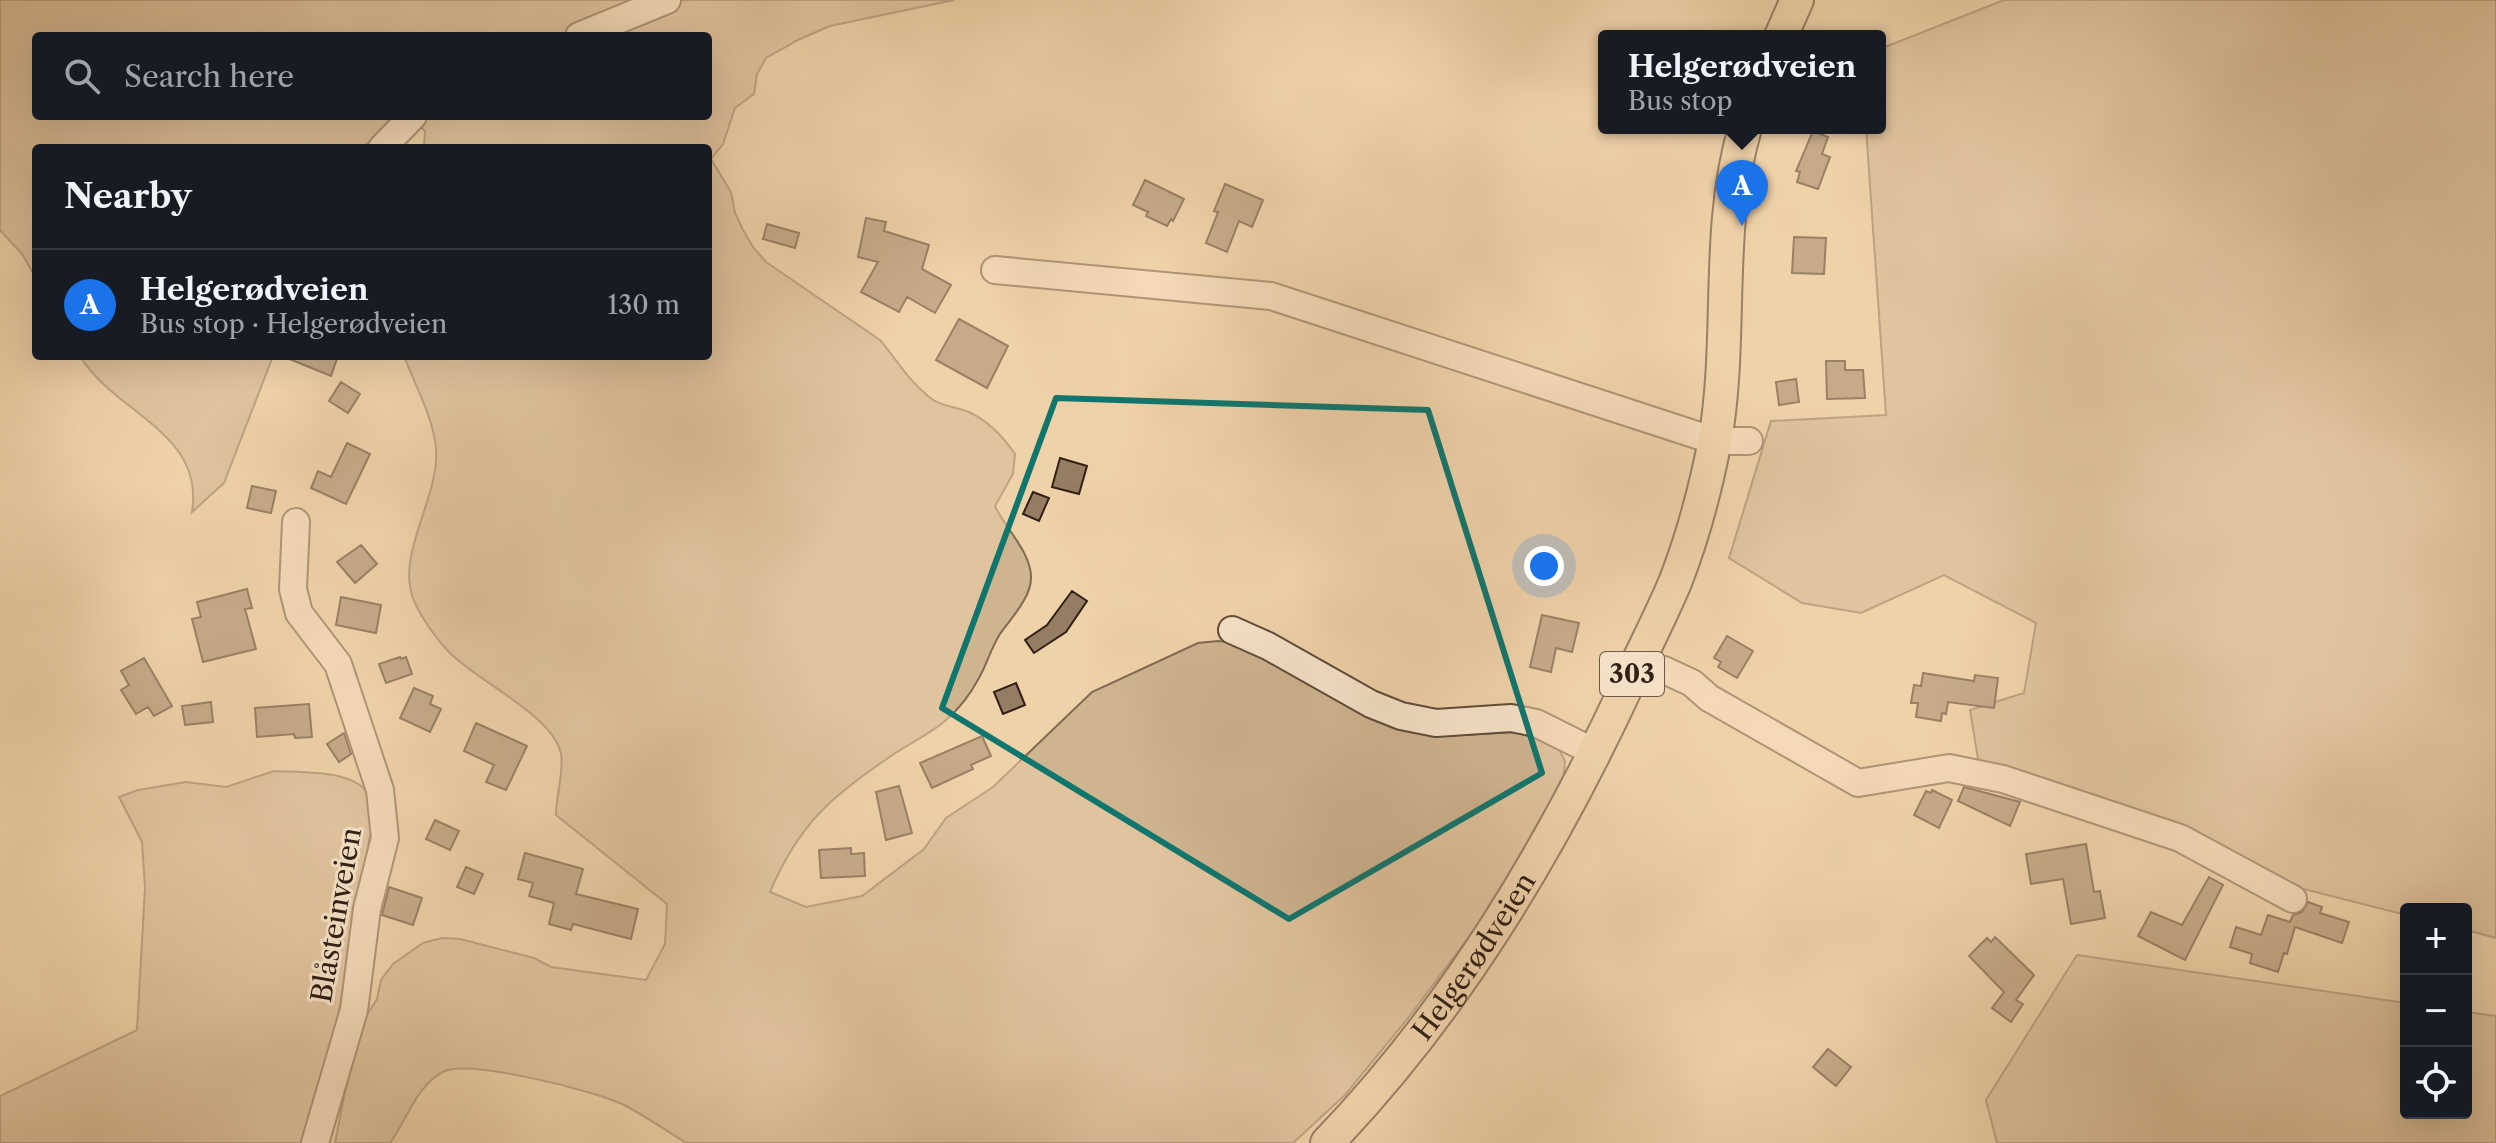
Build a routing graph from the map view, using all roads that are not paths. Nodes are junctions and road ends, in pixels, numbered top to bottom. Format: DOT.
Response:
graph roads {
  1 [pos="667,0"];
  2 [pos="1797,0"];
  3 [pos="1784,30"];
  4 [pos="589,32"];
  5 [pos="409,120"];
  6 [pos="1743,134"];
  7 [pos="386,144"];
  8 [pos="995,270"];
  9 [pos="1715,441"];
  10 [pos="1749,441"];
  11 [pos="296,522"];
  12 [pos="1232,630"];
  13 [pos="1664,670"];
  14 [pos="1596,753"];
  15 [pos="2293,899"];
  16 [pos="315,1143"];
  17 [pos="1327,1143"];
  1 -- 4 [label="street"];
  2 -- 3 [label="main road"];
  5 -- 7 [label="street"];
  6 -- 9 [label="main road, Helgerødveien / 303"];
  8 -- 9 [label="street"];
  9 -- 10 [label="street"];
  9 -- 14 [label="main road, Helgerødveien / 303"];
  11 -- 16 [label="street, Blåsteinveien"];
  12 -- 14 [label="street"];
  13 -- 15 [label="street"];
  14 -- 17 [label="main road, Helgerødveien / 303"];
}
